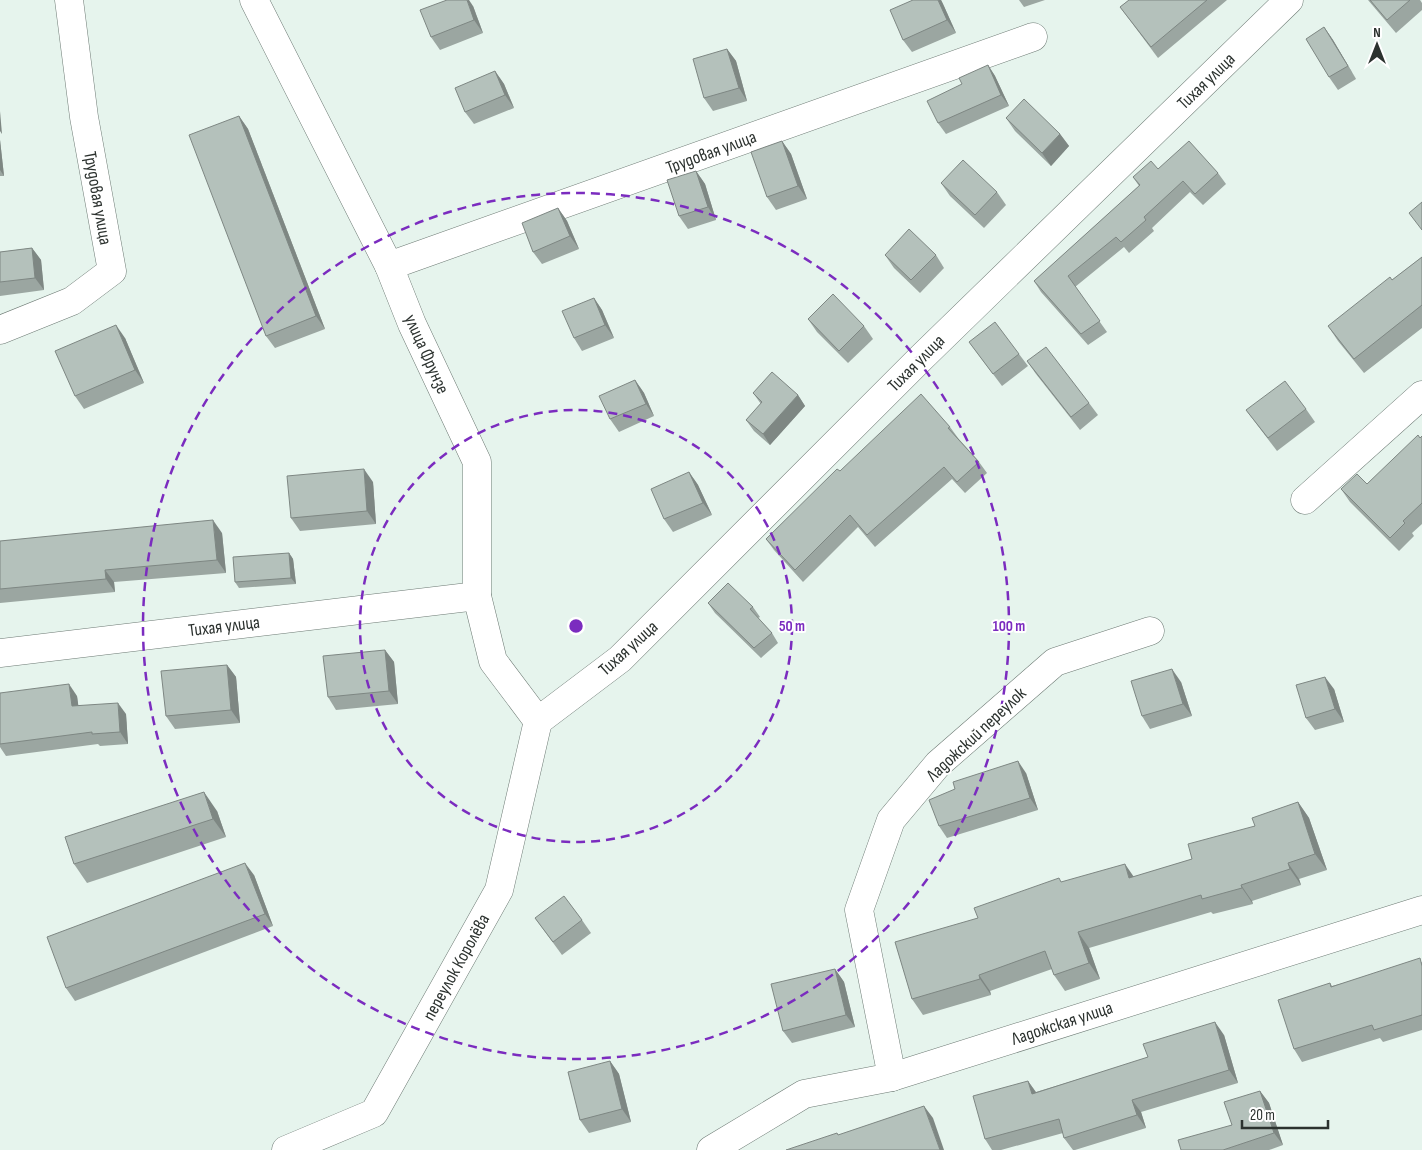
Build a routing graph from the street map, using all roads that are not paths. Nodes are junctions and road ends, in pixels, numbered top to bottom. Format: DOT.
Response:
graph roads {
  1 [pos="69,0"];
  2 [pos="254,0"];
  3 [pos="1289,0"];
  4 [pos="1033,37"];
  5 [pos="389,266"];
  6 [pos="0,330"];
  7 [pos="1422,395"];
  8 [pos="1305,500"];
  9 [pos="477,596"];
  10 [pos="1150,631"];
  11 [pos="0,653"];
  12 [pos="538,721"];
  13 [pos="1422,910"];
  14 [pos="892,1077"];
  15 [pos="286,1150"];
  16 [pos="711,1150"];
  1 -- 6 [label="street, Трудовая улица"];
  2 -- 5 [label="street, улица Фрунзе"];
  3 -- 12 [label="street, Тихая улица"];
  4 -- 5 [label="street, Трудовая улица"];
  5 -- 9 [label="street, улица Фрунзе"];
  7 -- 8 [label="street"];
  9 -- 11 [label="street, Тихая улица"];
  9 -- 12 [label="street, улица Фрунзе"];
  10 -- 14 [label="street, Ладожский переулок"];
  12 -- 15 [label="street, переулок Королёва"];
  13 -- 14 [label="street, Ладожская улица"];
  14 -- 16 [label="street, Ладожская улица"];
}
